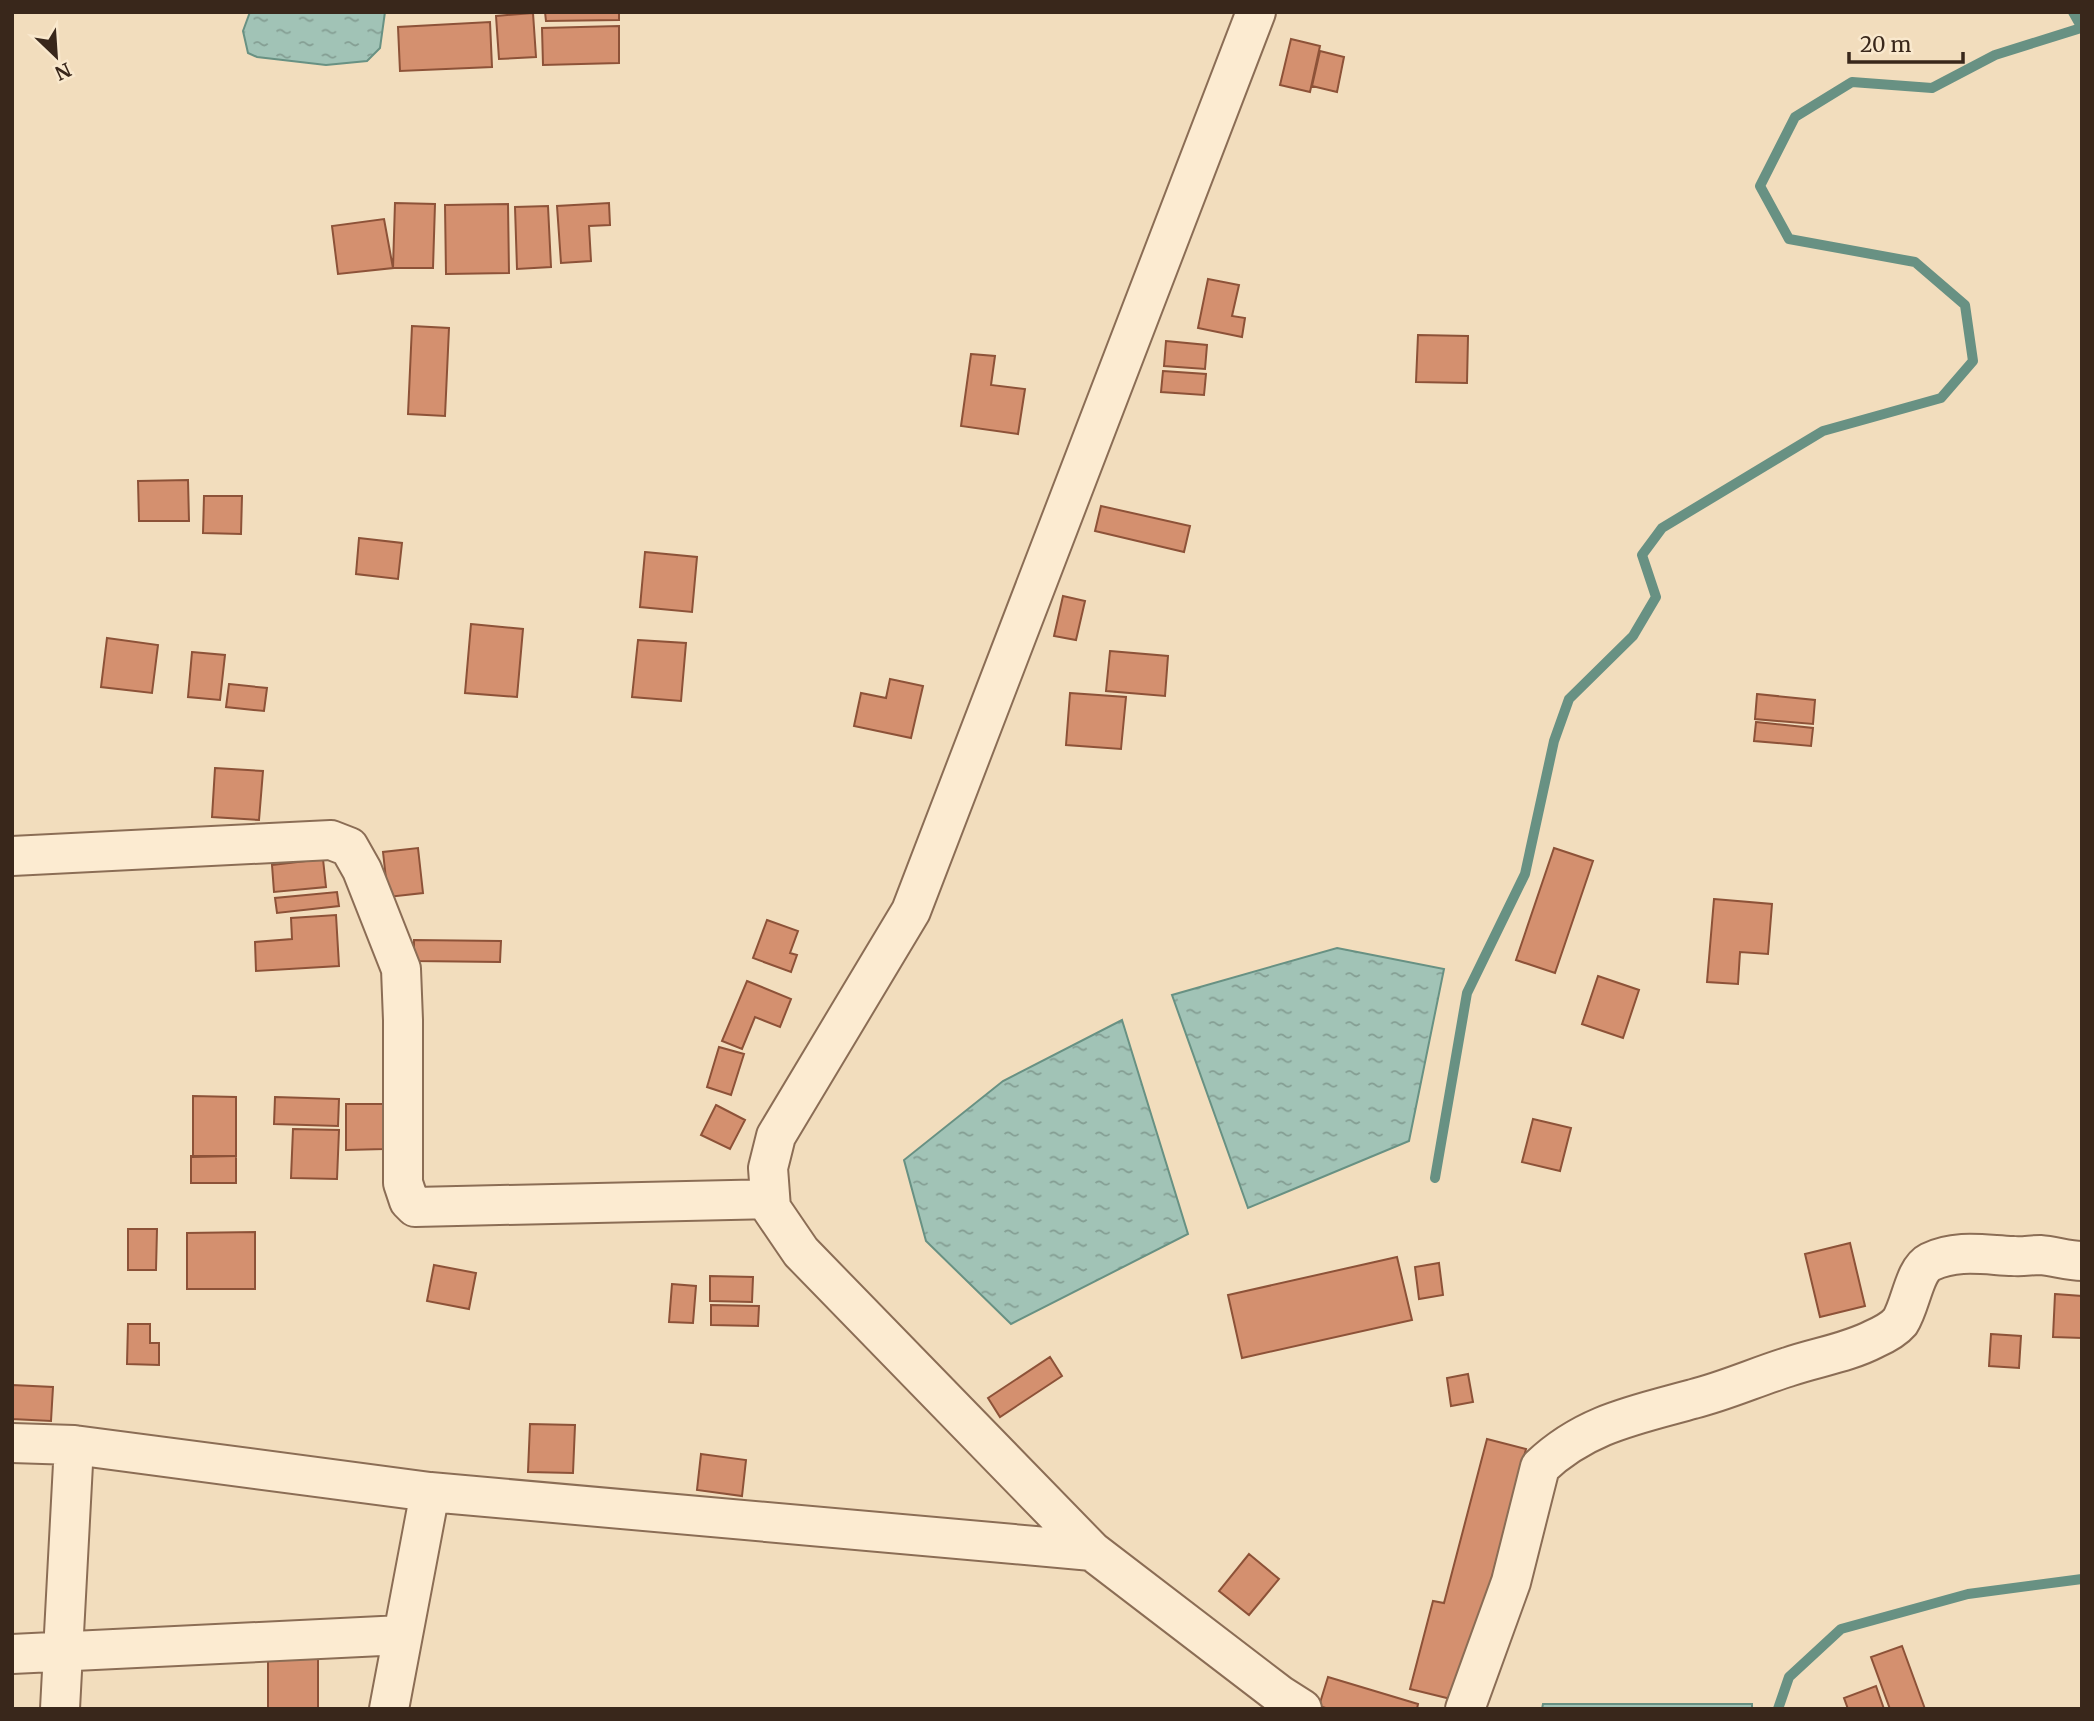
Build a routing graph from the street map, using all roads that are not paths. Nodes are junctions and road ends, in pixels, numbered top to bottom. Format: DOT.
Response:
graph roads {
  1 [pos="1256,12"];
  2 [pos="12,856"];
  3 [pos="770,1199"];
  4 [pos="2082,1261"];
  5 [pos="12,1443"];
  6 [pos="74,1445"];
  7 [pos="429,1492"];
  8 [pos="1092,1551"];
  9 [pos="402,1635"];
  10 [pos="64,1650"];
  11 [pos="12,1654"];
  12 [pos="60,1709"];
  13 [pos="389,1709"];
  14 [pos="1302,1709"];
  15 [pos="1465,1709"];
  1 -- 3 [label="street"];
  2 -- 3 [label="street"];
  3 -- 8 [label="street"];
  4 -- 15 [label="street"];
  5 -- 6 [label="street"];
  6 -- 7 [label="street"];
  6 -- 10 [label="street"];
  7 -- 8 [label="street"];
  7 -- 9 [label="street"];
  8 -- 14 [label="street"];
  9 -- 10 [label="street"];
  9 -- 13 [label="street"];
  10 -- 11 [label="street"];
  10 -- 12 [label="street"];
}
